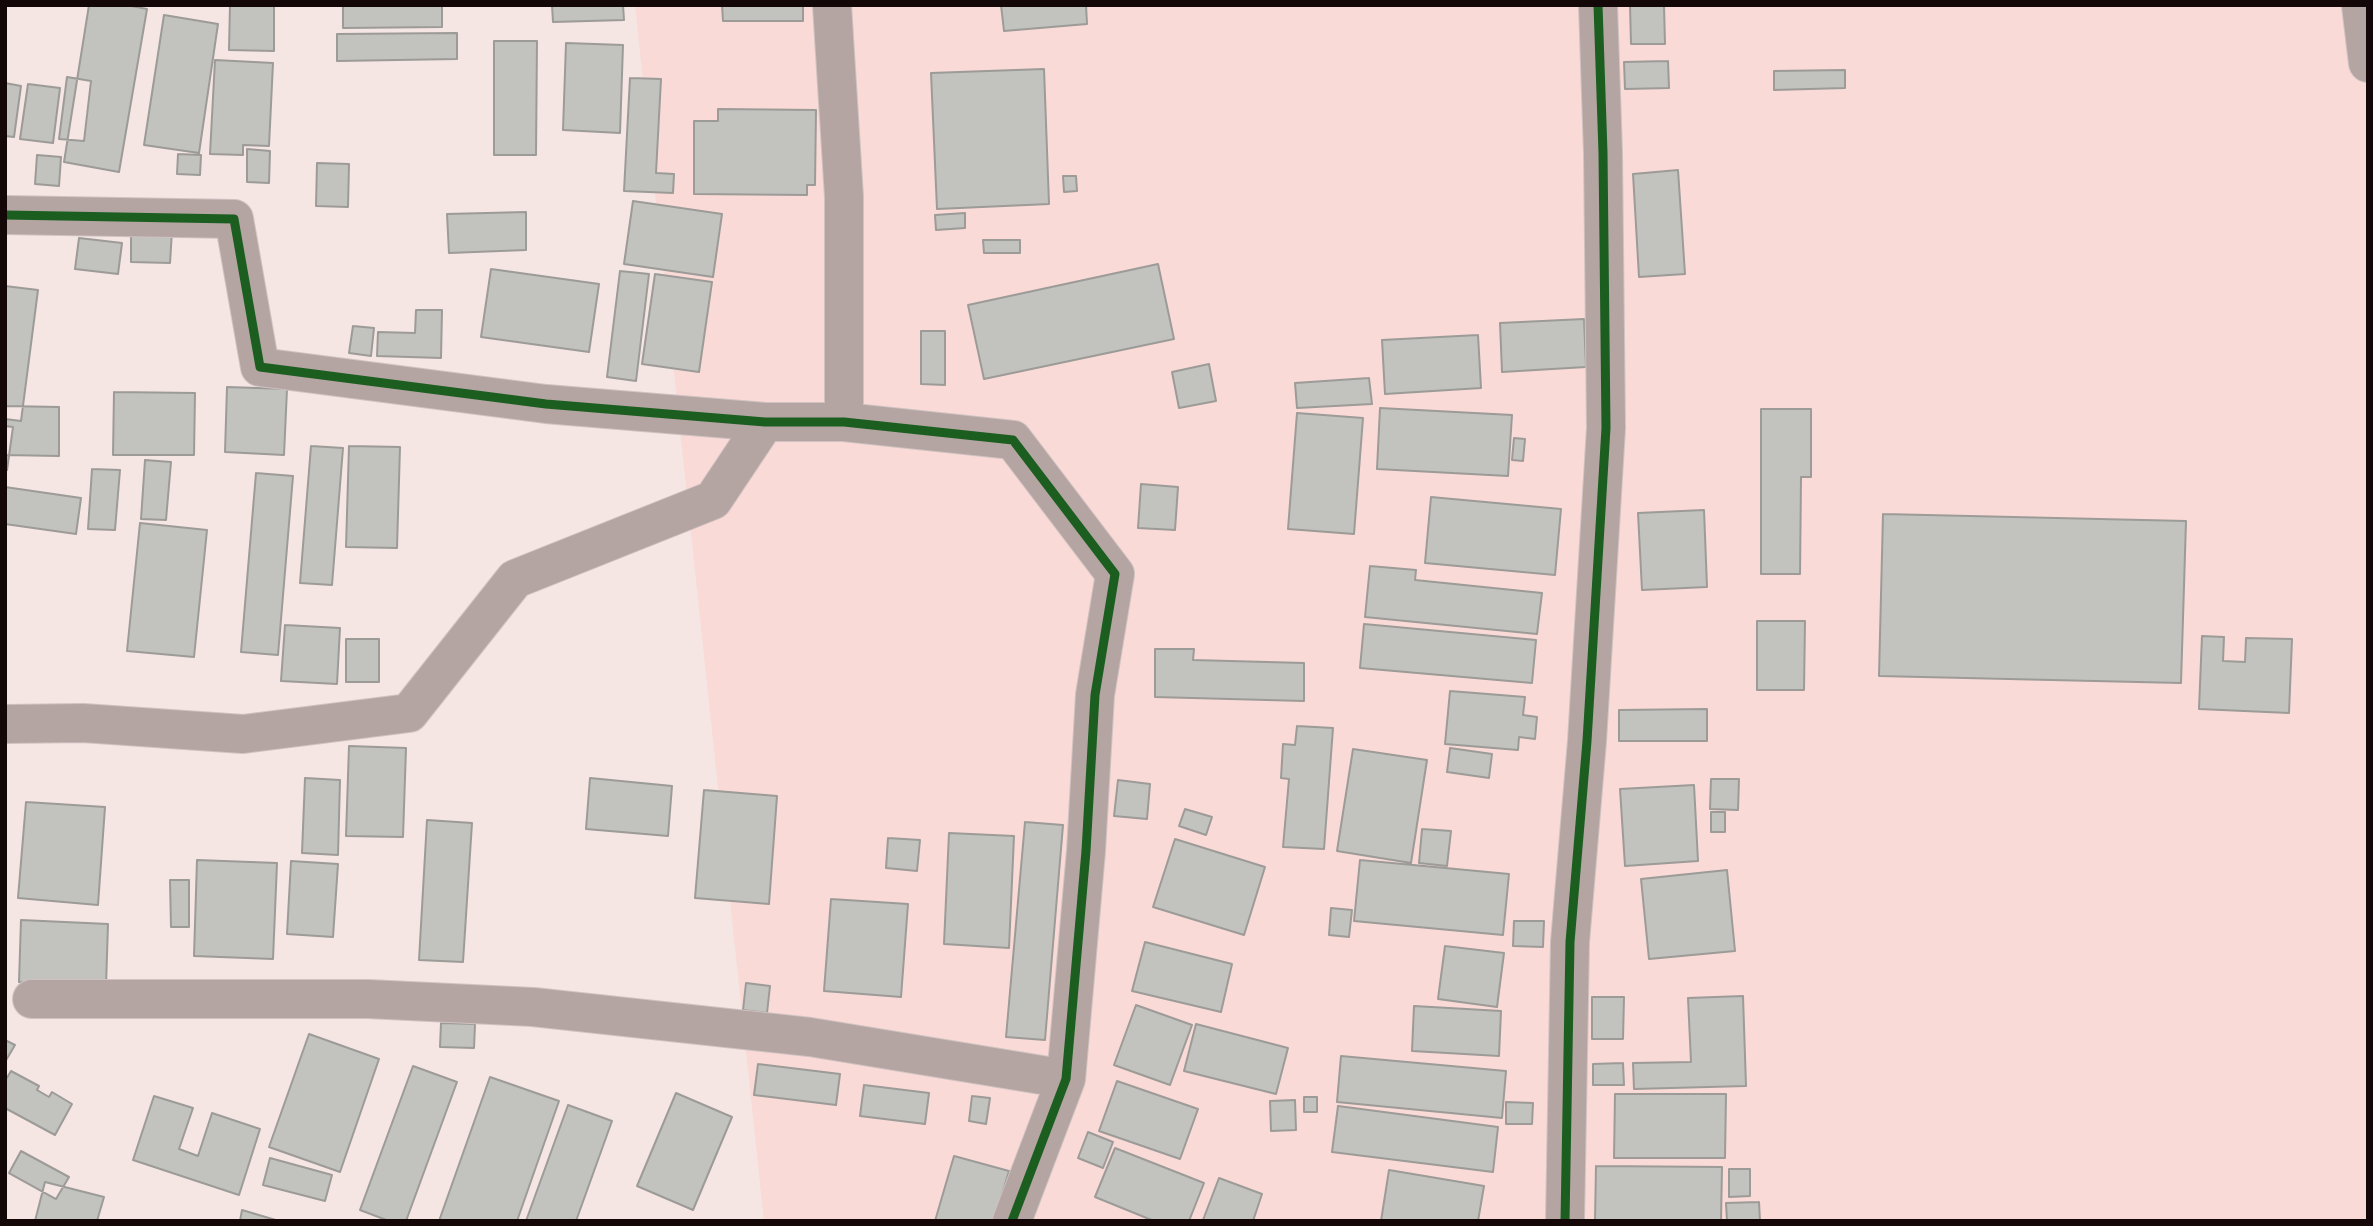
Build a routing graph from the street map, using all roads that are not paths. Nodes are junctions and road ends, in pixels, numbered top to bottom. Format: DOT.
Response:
graph roads {
  1 [pos="832,5"];
  2 [pos="1598,5"];
  3 [pos="2361,5"];
  4 [pos="2368,63"];
  5 [pos="5,215"];
  6 [pos="765,422"];
  7 [pos="844,422"];
  8 [pos="5,724"];
  9 [pos="32,999"];
  10 [pos="1066,1079"];
  11 [pos="1012,1221"];
  12 [pos="1565,1221"];
  1 -- 7 [label="street"];
  2 -- 12 [label="street"];
  3 -- 4 [label="street"];
  5 -- 6 [label="street"];
  6 -- 7 [label="street"];
  6 -- 8 [label="street"];
  7 -- 10 [label="street"];
  9 -- 10 [label="street"];
  10 -- 11 [label="street"];
}
